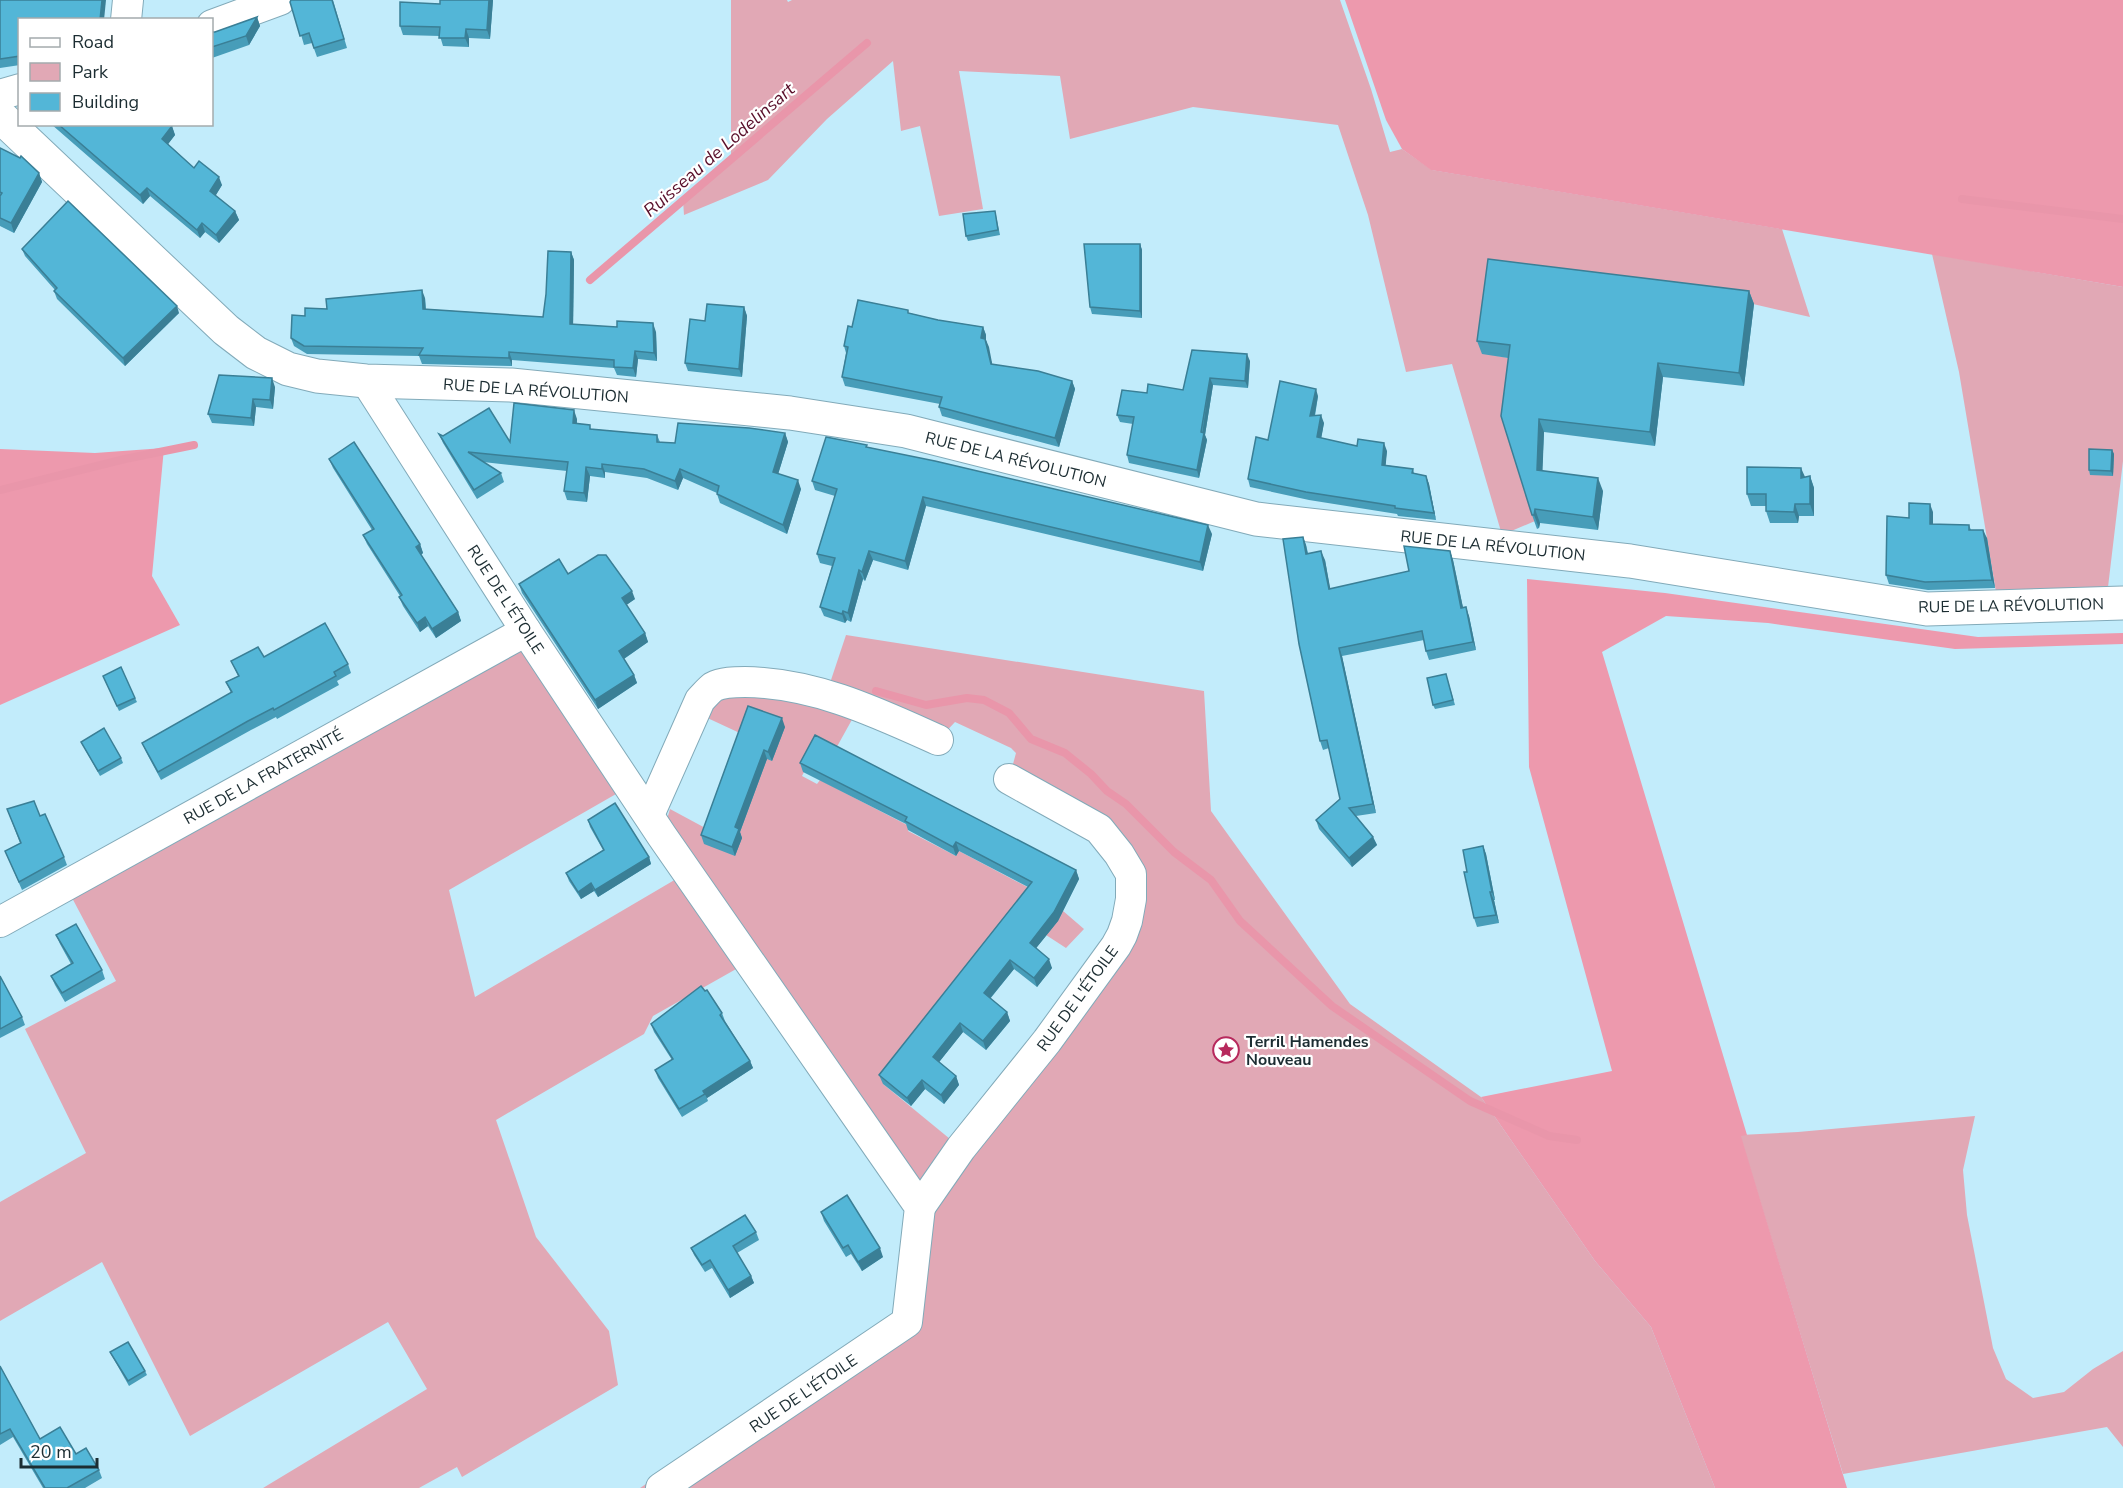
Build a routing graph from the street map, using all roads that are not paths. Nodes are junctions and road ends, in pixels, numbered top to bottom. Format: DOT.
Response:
graph roads {
  1 [pos="128,0"];
  2 [pos="280,0"];
  3 [pos="126,18"];
  4 [pos="213,24"];
  5 [pos="18,90"];
  6 [pos="0,95"];
  7 [pos="0,116"];
  8 [pos="366,381"];
  9 [pos="2123,603"];
  10 [pos="526,631"];
  11 [pos="938,740"];
  12 [pos="1009,779"];
  13 [pos="650,815"];
  14 [pos="0,922"];
  15 [pos="920,1207"];
  16 [pos="662,1488"];
  1 -- 3 [label="street"];
  2 -- 4 [label="street"];
  5 -- 6 [label="street"];
  7 -- 8 [label="street, RUE DE LA RÉVOLUTION"];
  8 -- 9 [label="street, RUE DE LA RÉVOLUTION"];
  8 -- 10 [label="street, RUE DE L'ÉTOILE"];
  10 -- 13 [label="street, RUE DE L'ÉTOILE"];
  10 -- 14 [label="street, RUE DE LA FRATERNITÉ"];
  11 -- 13 [label="street"];
  12 -- 15 [label="street, RUE DE L'ÉTOILE"];
  13 -- 15 [label="street, RUE DE L'ÉTOILE"];
  15 -- 16 [label="street, RUE DE L'ÉTOILE"];
}
